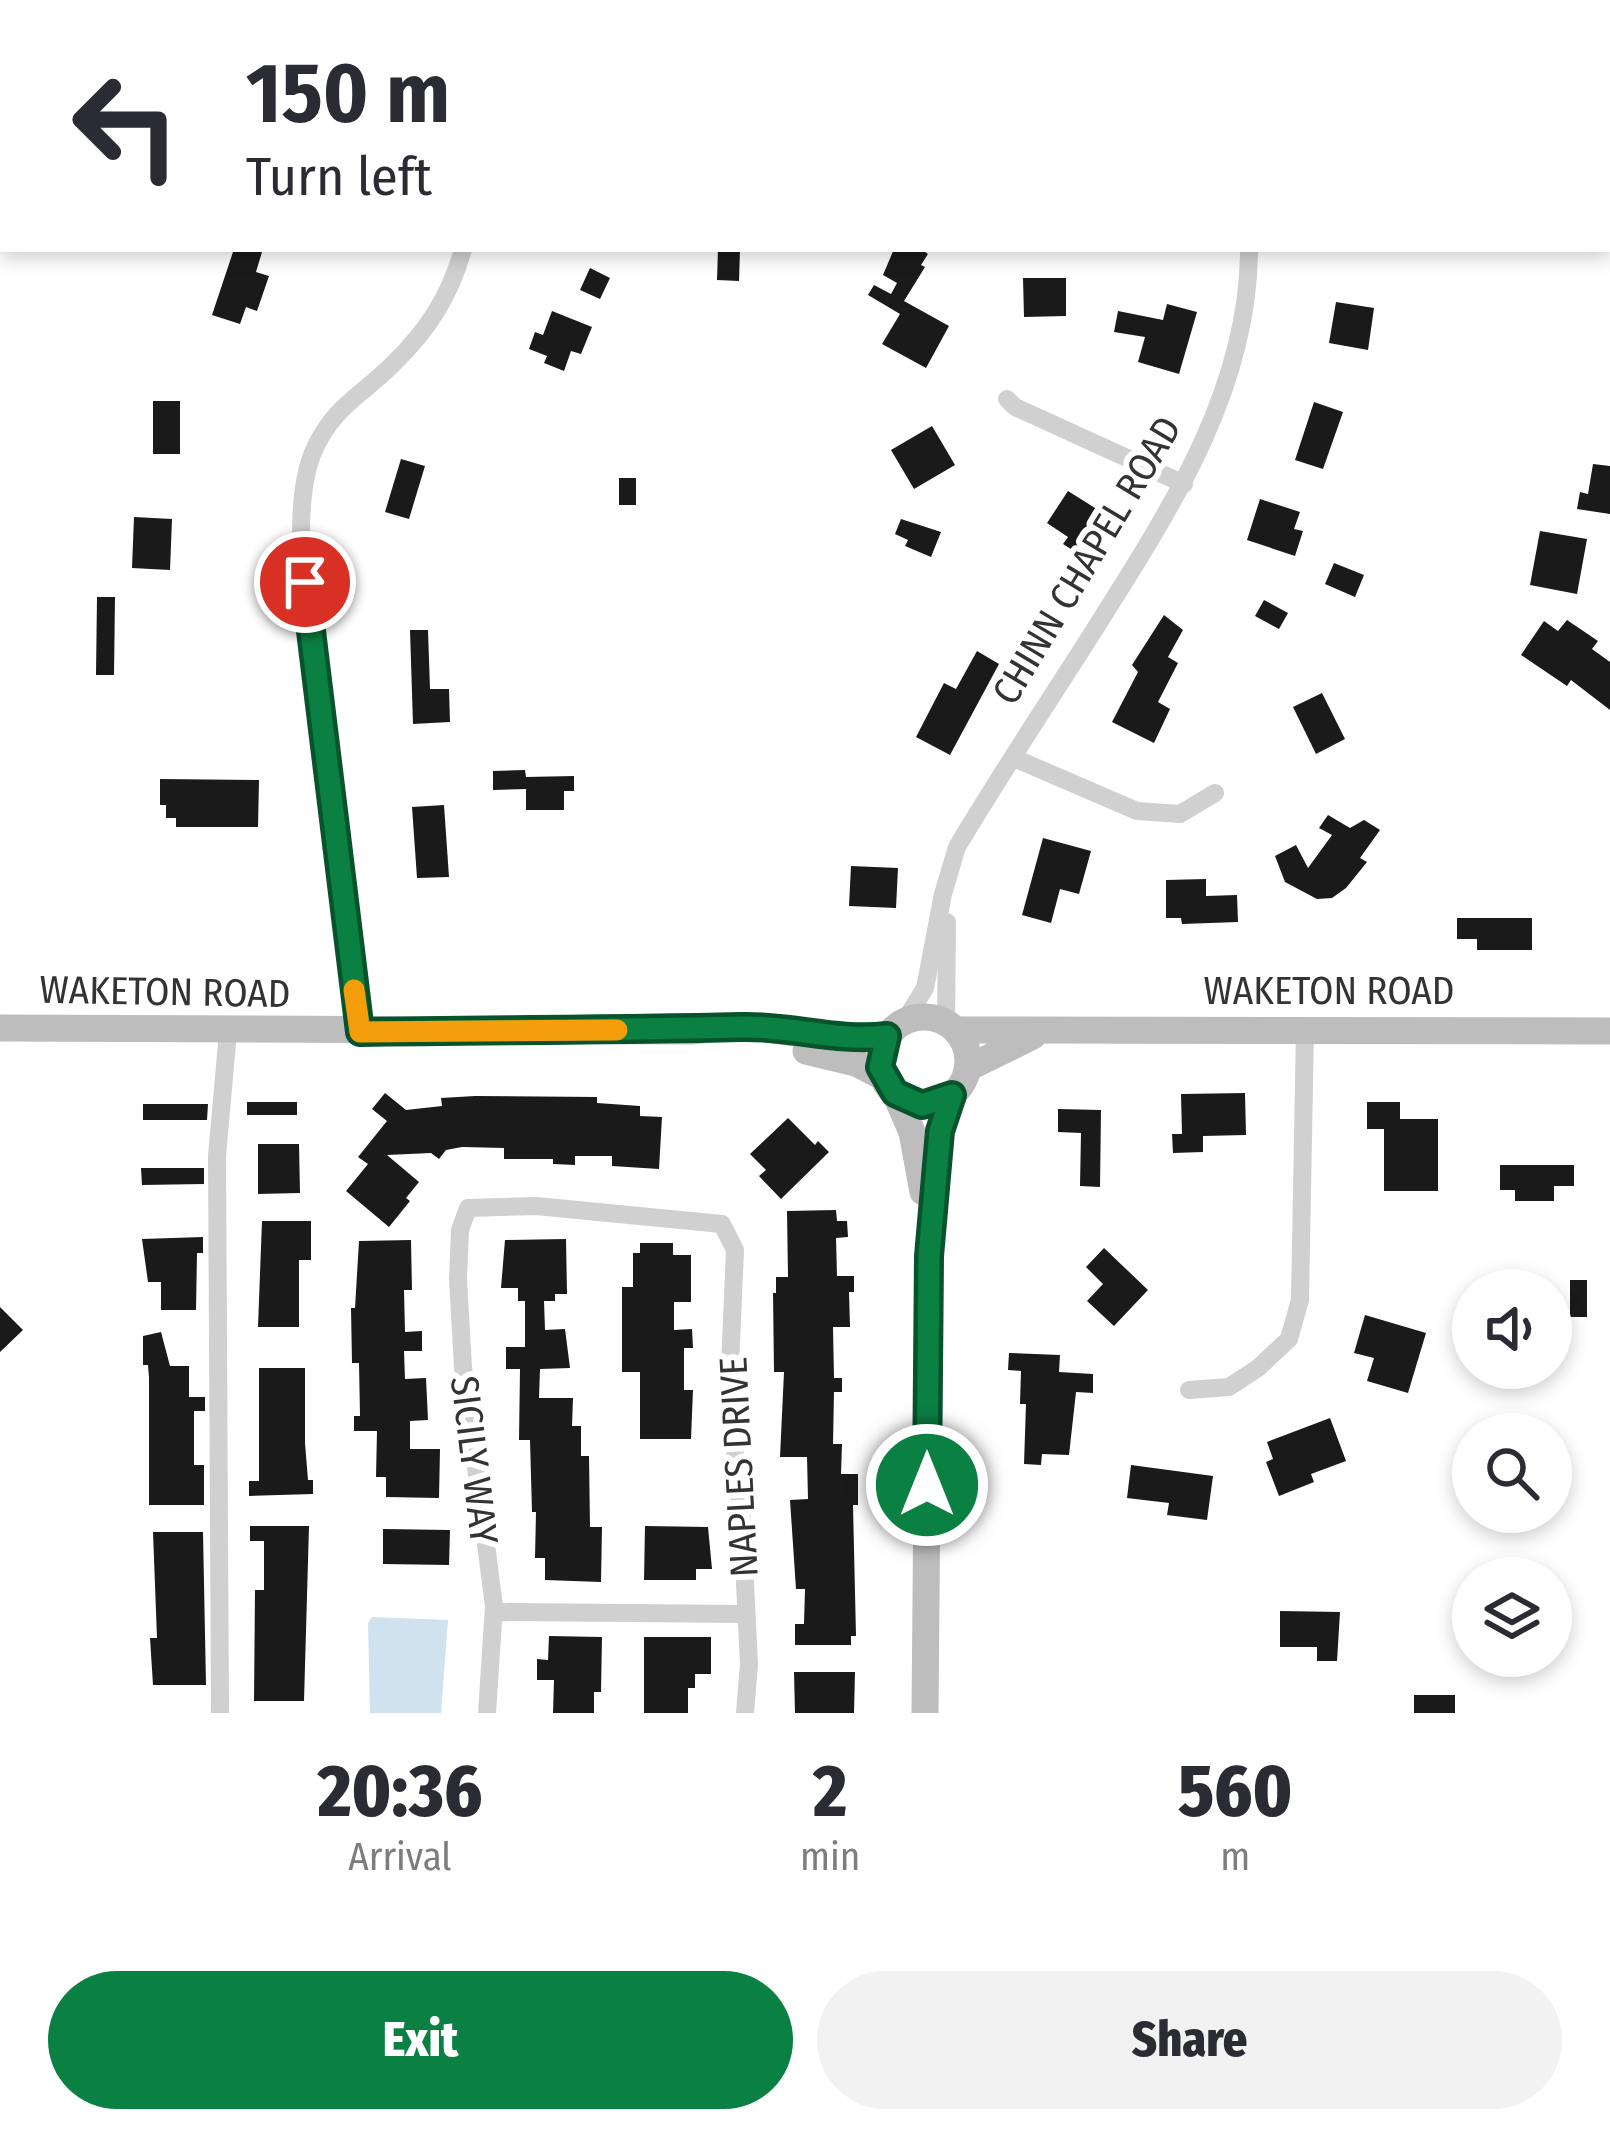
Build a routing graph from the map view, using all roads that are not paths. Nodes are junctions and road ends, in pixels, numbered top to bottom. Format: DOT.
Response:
graph roads {
  1 [pos="462,252"];
  2 [pos="1249,252"];
  3 [pos="1007,399"];
  4 [pos="1184,484"];
  5 [pos="1014,758"];
  6 [pos="1215,793"];
  7 [pos="943,894"];
  8 [pos="951,1026"];
  9 [pos="0,1028"];
  10 [pos="896,1029"];
  11 [pos="1048,1029"];
  12 [pos="1305,1029"];
  13 [pos="689,1031"];
  14 [pos="1610,1031"];
  15 [pos="227,1032"];
  16 [pos="360,1032"];
  17 [pos="968,1068"];
  18 [pos="889,1085"];
  19 [pos="952,1095"];
  20 [pos="722,1224"];
  21 [pos="929,1256"];
  22 [pos="1190,1390"];
  23 [pos="494,1612"];
  24 [pos="746,1614"];
  25 [pos="220,1713"];
  26 [pos="487,1713"];
  27 [pos="745,1713"];
  28 [pos="925,1713"];
  1 -- 16 [label="street"];
  2 -- 4 [label="street, CHINN CHAPEL ROAD"];
  3 -- 4 [label="street"];
  4 -- 5 [label="street, CHINN CHAPEL ROAD"];
  5 -- 6 [label="street"];
  5 -- 7 [label="street, CHINN CHAPEL ROAD"];
  7 -- 8 [label="street, CHINN CHAPEL ROAD"];
  7 -- 10 [label="street, CHINN CHAPEL ROAD"];
  8 -- 10 [label="street"];
  8 -- 11 [label="street, WAKETON ROAD"];
  8 -- 17 [label="street"];
  9 -- 15 [label="street, WAKETON ROAD"];
  10 -- 13 [label="street, WAKETON ROAD"];
  10 -- 18 [label="street"];
  11 -- 12 [label="street, WAKETON ROAD"];
  11 -- 17 [label="street, WAKETON ROAD"];
  12 -- 14 [label="street, WAKETON ROAD"];
  12 -- 22 [label="street"];
  13 -- 16 [label="street, WAKETON ROAD"];
  13 -- 18 [label="street, WAKETON ROAD"];
  15 -- 16 [label="street, WAKETON ROAD"];
  15 -- 25 [label="street"];
  17 -- 19 [label="street"];
  18 -- 19 [label="street"];
  18 -- 21 [label="street"];
  19 -- 21 [label="street"];
  20 -- 23 [label="street, SICILY WAY"];
  20 -- 24 [label="street, NAPLES DRIVE"];
  21 -- 28 [label="street"];
  23 -- 24 [label="street"];
  23 -- 26 [label="street, SICILY WAY"];
  24 -- 27 [label="street, NAPLES DRIVE"];
}
